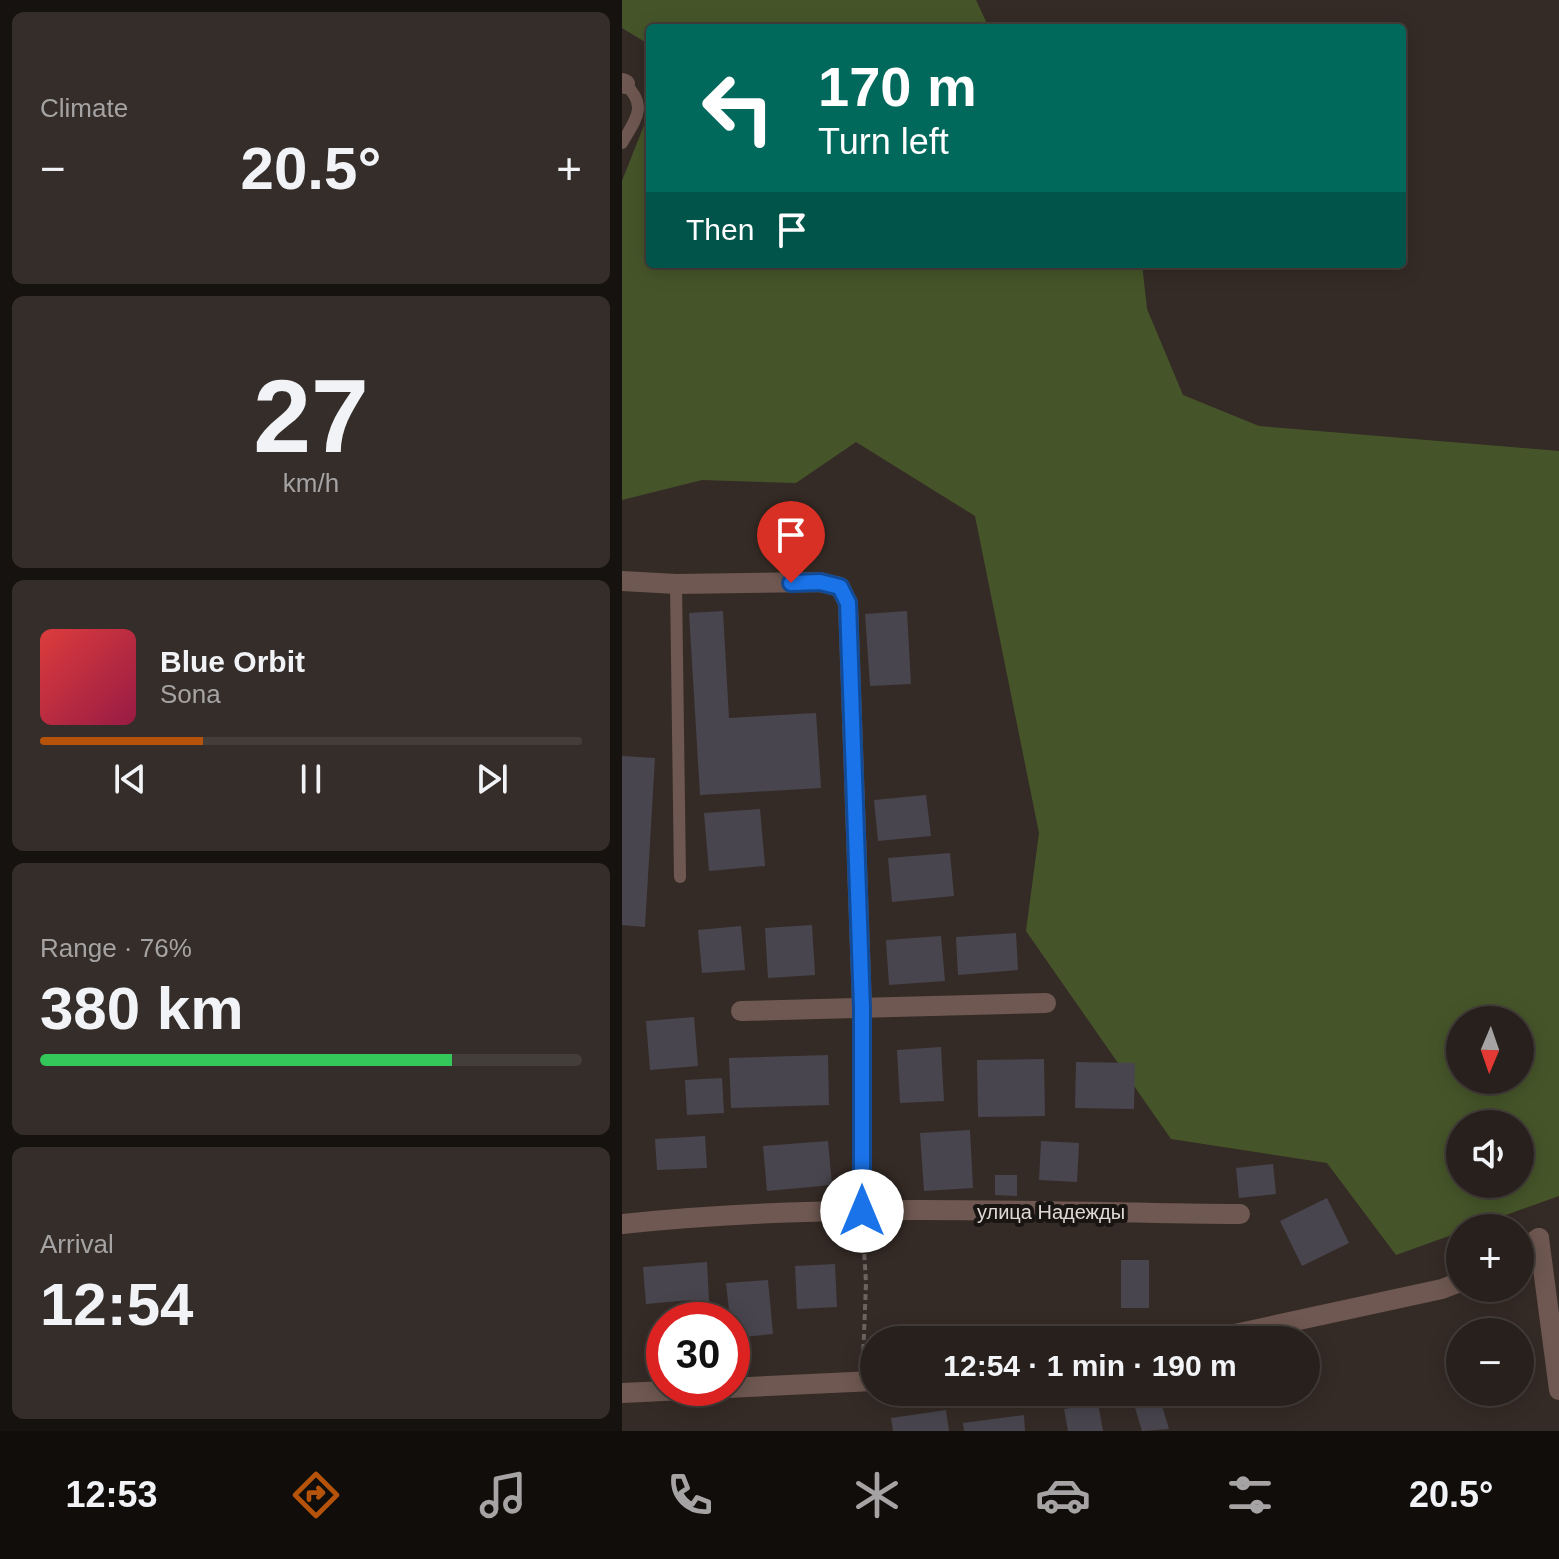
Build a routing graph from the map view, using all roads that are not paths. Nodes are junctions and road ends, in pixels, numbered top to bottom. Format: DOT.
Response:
graph roads {
  1 [pos="624,84"];
  2 [pos="622,143"];
  3 [pos="622,581"];
  4 [pos="676,584"];
  5 [pos="680,877"];
  6 [pos="1046,1003"];
  7 [pos="862,1008"];
  8 [pos="741,1011"];
  9 [pos="862,1211"];
  10 [pos="1240,1214"];
  11 [pos="622,1224"];
  12 [pos="1539,1238"];
  13 [pos="1534,1241"];
  14 [pos="1559,1262"];
  15 [pos="1446,1287"];
  16 [pos="1272,1326"];
  17 [pos="860,1382"];
  18 [pos="1559,1390"];
  19 [pos="622,1393"];
  1 -- 2 [label="lane"];
  3 -- 4 [label="street"];
  4 -- 5 [label="lane"];
  4 -- 7 [label="street"];
  6 -- 7 [label="street"];
  7 -- 8 [label="street"];
  7 -- 9 [label="street"];
  9 -- 10 [label="street, улица Надежды"];
  9 -- 11 [label="street, улица Надежды"];
  12 -- 13 [label="street"];
  12 -- 14 [label="street"];
  12 -- 18 [label="street"];
  15 -- 16 [label="street"];
  17 -- 19 [label="street"];
}
